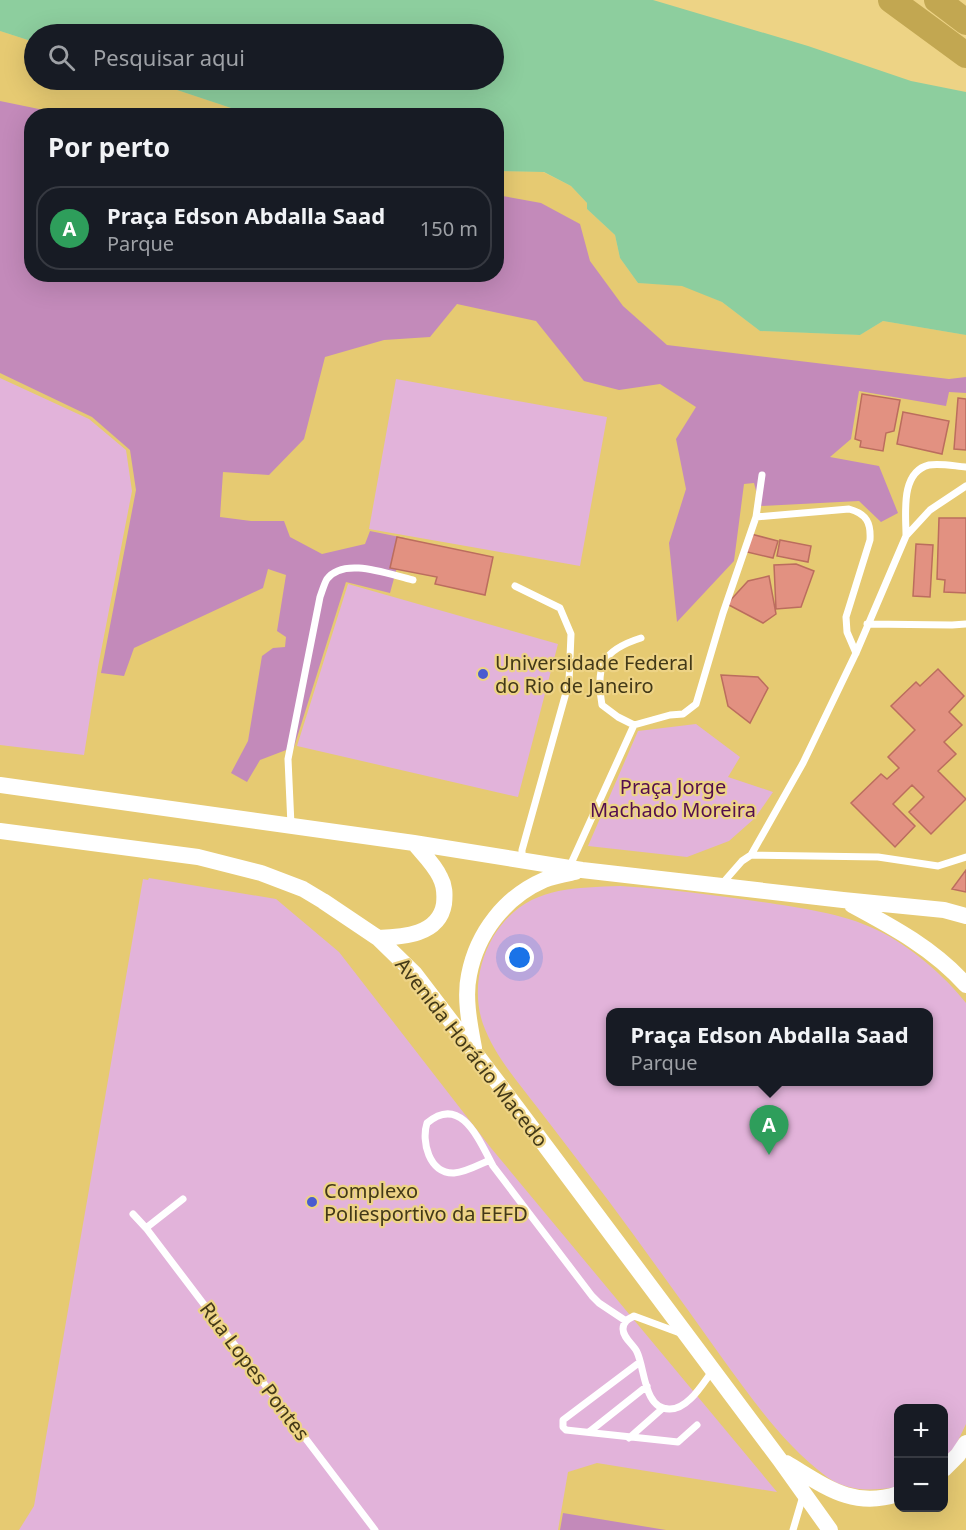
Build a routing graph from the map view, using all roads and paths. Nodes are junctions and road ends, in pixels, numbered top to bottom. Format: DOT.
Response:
graph roads {
  1 [pos="891,0"];
  2 [pos="937,0"];
  3 [pos="966,22"];
  4 [pos="966,55"];
  5 [pos="966,467"];
  6 [pos="762,475"];
  7 [pos="966,486"];
  8 [pos="756,517"];
  9 [pos="906,536"];
  10 [pos="413,580"];
  11 [pos="516,586"];
  12 [pos="867,624"];
  13 [pos="966,624"];
  14 [pos="641,638"];
  15 [pos="856,652"];
  16 [pos="634,725"];
  17 [pos="0,785"];
  18 [pos="291,826"];
  19 [pos="0,831"];
  20 [pos="414,843"];
  21 [pos="752,855"];
  22 [pos="966,857"];
  23 [pos="522,861"];
  24 [pos="575,869"];
  25 [pos="719,887"];
  26 [pos="843,900"];
  27 [pos="966,916"];
  28 [pos="378,938"];
  29 [pos="966,985"];
  30 [pos="475,1053"];
  31 [pos="490,1160"];
  32 [pos="183,1199"];
  33 [pos="133,1214"];
  34 [pos="146,1228"];
  35 [pos="626,1321"];
  36 [pos="687,1335"];
  37 [pos="640,1362"];
  38 [pos="713,1370"];
  39 [pos="647,1386"];
  40 [pos="663,1408"];
  41 [pos="697,1425"];
  42 [pos="589,1432"];
  43 [pos="628,1438"];
  44 [pos="966,1443"];
  45 [pos="780,1460"];
  46 [pos="948,1464"];
  47 [pos="804,1493"];
  48 [pos="894,1495"];
  49 [pos="375,1530"];
  50 [pos="793,1530"];
  51 [pos="830,1530"];
  1 -- 4 [label="highway"];
  2 -- 3 [label="highway"];
  5 -- 9 [label="lane"];
  6 -- 8 [label="lane"];
  7 -- 9 [label="lane"];
  8 -- 15 [label="lane"];
  8 -- 16 [label="lane"];
  9 -- 12 [label="lane"];
  10 -- 18 [label="lane"];
  11 -- 23 [label="lane"];
  12 -- 13 [label="lane"];
  12 -- 15 [label="lane"];
  14 -- 16 [label="lane"];
  15 -- 21 [label="lane"];
  16 -- 24 [label="lane"];
  17 -- 18 [label="street"];
  18 -- 20 [label="street"];
  19 -- 28 [label="street, Avenida Horácio Macedo"];
  20 -- 23 [label="street"];
  20 -- 28 [label="street"];
  21 -- 22 [label="lane"];
  21 -- 25 [label="lane"];
  23 -- 24 [label="street"];
  24 -- 25 [label="street"];
  24 -- 30 [label="street"];
  25 -- 26 [label="street"];
  26 -- 27 [label="street"];
  26 -- 29 [label="street"];
  28 -- 30 [label="street, Avenida Horácio Macedo"];
  30 -- 36 [label="street, Avenida Horácio Macedo"];
  31 -- 31 [label="lane"];
  31 -- 35 [label="lane"];
  32 -- 34 [label="lane"];
  33 -- 34 [label="lane, Rua Lopes Pontes"];
  34 -- 49 [label="lane, Rua Lopes Pontes"];
  35 -- 36 [label="lane"];
  35 -- 37 [label="lane"];
  36 -- 38 [label="street, Avenida Horácio Macedo"];
  37 -- 39 [label="lane"];
  37 -- 42 [label="lane"];
  38 -- 40 [label="lane"];
  38 -- 45 [label="street, Avenida Horácio Macedo"];
  39 -- 40 [label="lane"];
  39 -- 42 [label="lane"];
  40 -- 43 [label="lane"];
  41 -- 43 [label="lane"];
  42 -- 43 [label="lane"];
  44 -- 46 [label="street"];
  45 -- 47 [label="street, Avenida Horácio Macedo"];
  45 -- 48 [label="street"];
  47 -- 50 [label="lane"];
  47 -- 51 [label="street, Avenida Horácio Macedo"];
}
